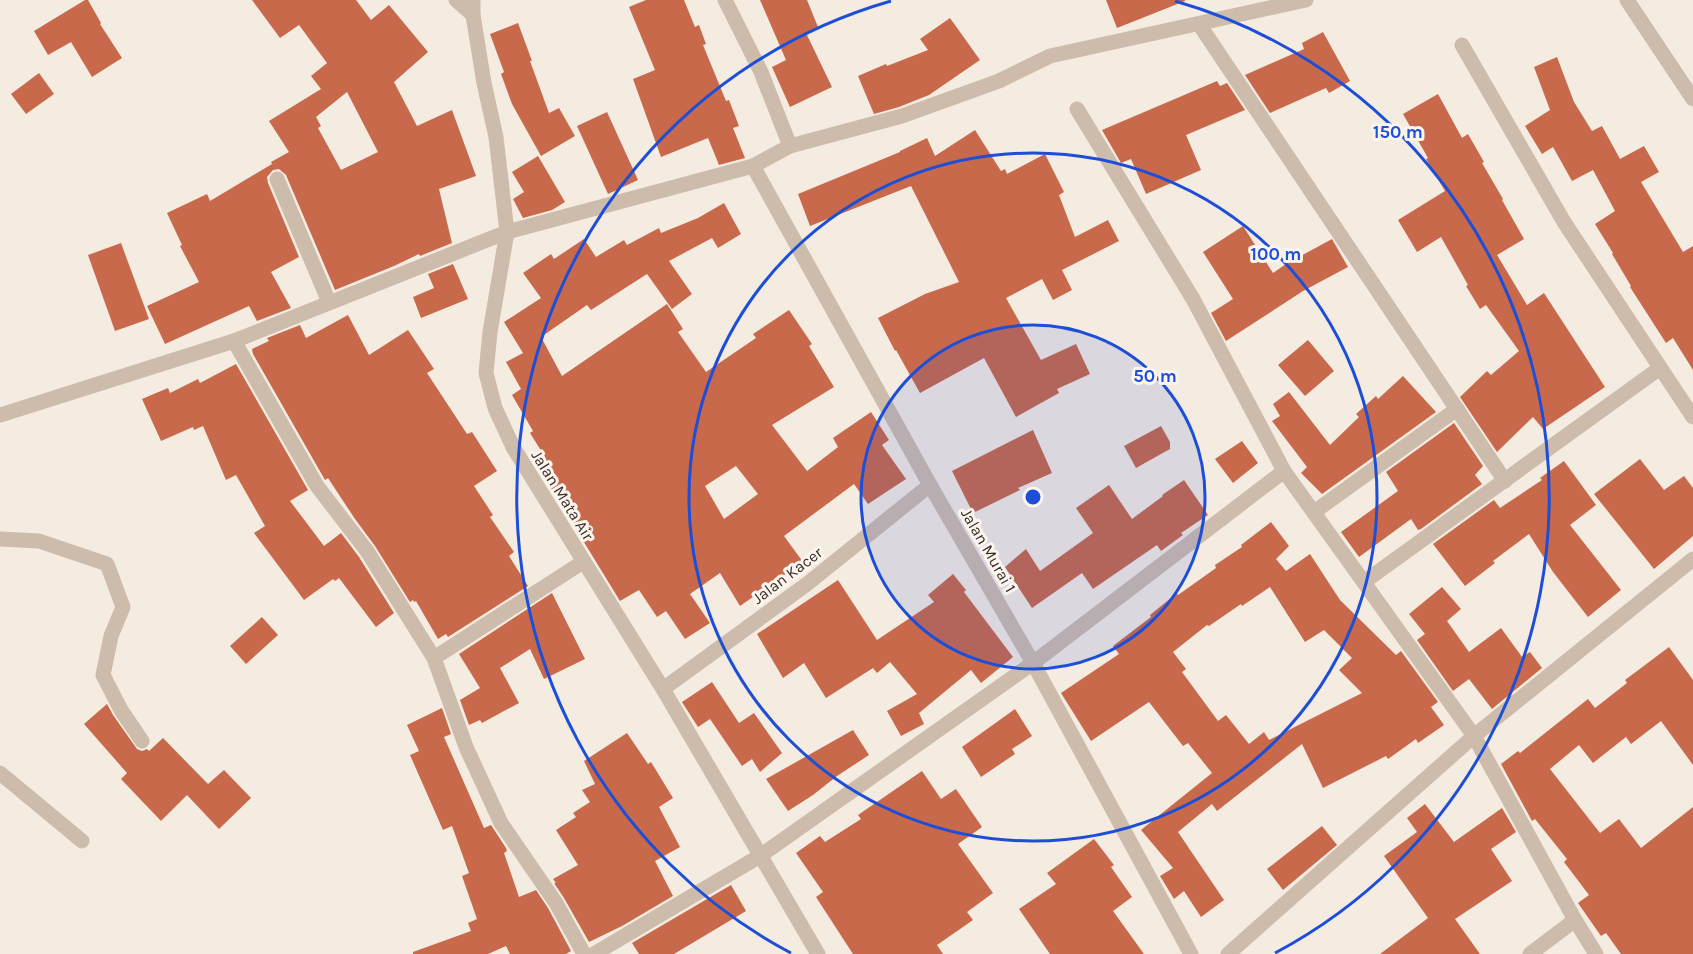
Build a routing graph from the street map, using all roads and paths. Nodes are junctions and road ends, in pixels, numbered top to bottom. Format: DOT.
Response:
graph roads {
  1 [pos="456,0"];
  2 [pos="725,0"];
  3 [pos="1306,0"];
  4 [pos="1626,0"];
  5 [pos="473,7"];
  6 [pos="1199,24"];
  7 [pos="1462,45"];
  8 [pos="1693,99"];
  9 [pos="1077,109"];
  10 [pos="790,146"];
  11 [pos="753,166"];
  12 [pos="277,179"];
  13 [pos="507,232"];
  14 [pos="328,302"];
  15 [pos="234,341"];
  16 [pos="1660,368"];
  17 [pos="1457,409"];
  18 [pos="0,415"];
  19 [pos="1693,417"];
  20 [pos="1284,471"];
  21 [pos="1504,480"];
  22 [pos="930,485"];
  23 [pos="1314,512"];
  24 [pos="0,539"];
  25 [pos="1693,559"];
  26 [pos="583,562"];
  27 [pos="1364,582"];
  28 [pos="434,658"];
  29 [pos="1033,663"];
  30 [pos="663,689"];
  31 [pos="1474,735"];
  32 [pos="142,741"];
  33 [pos="0,773"];
  34 [pos="82,841"];
  35 [pos="760,856"];
  36 [pos="1575,920"];
  37 [pos="584,954"];
  38 [pos="594,954"];
  39 [pos="818,954"];
  40 [pos="1191,954"];
  41 [pos="1228,954"];
  42 [pos="1530,954"];
  43 [pos="1596,954"];
  1 -- 5 [label="street"];
  2 -- 10 [label="street"];
  3 -- 6 [label="street"];
  4 -- 8 [label="street"];
  5 -- 13 [label="street, Jalan Mata Air"];
  6 -- 10 [label="street"];
  6 -- 17 [label="street"];
  7 -- 16 [label="street"];
  9 -- 20 [label="street"];
  10 -- 11 [label="street"];
  11 -- 13 [label="street"];
  11 -- 22 [label="street, Jalan Murai 1"];
  12 -- 14 [label="street"];
  13 -- 14 [label="street"];
  13 -- 26 [label="street, Jalan Mata Air"];
  14 -- 15 [label="street"];
  15 -- 18 [label="street"];
  15 -- 28 [label="street"];
  16 -- 19 [label="street"];
  16 -- 21 [label="street"];
  17 -- 21 [label="street"];
  17 -- 23 [label="street"];
  20 -- 23 [label="street"];
  20 -- 29 [label="street"];
  21 -- 27 [label="street"];
  22 -- 29 [label="street, Jalan Murai 1"];
  22 -- 30 [label="street, Jalan Kacer"];
  23 -- 27 [label="street"];
  24 -- 32 [label="street"];
  25 -- 31 [label="street"];
  26 -- 28 [label="street"];
  26 -- 30 [label="street, Jalan Mata Air"];
  27 -- 31 [label="street"];
  28 -- 37 [label="street"];
  29 -- 35 [label="street"];
  29 -- 40 [label="street, Jalan Murai 1"];
  30 -- 35 [label="street, Jalan Mata Air"];
  31 -- 36 [label="street"];
  31 -- 41 [label="street"];
  33 -- 34 [label="street"];
  35 -- 38 [label="street"];
  35 -- 39 [label="street, Jalan Mata Air"];
  36 -- 42 [label="street"];
  36 -- 43 [label="street"];
}
